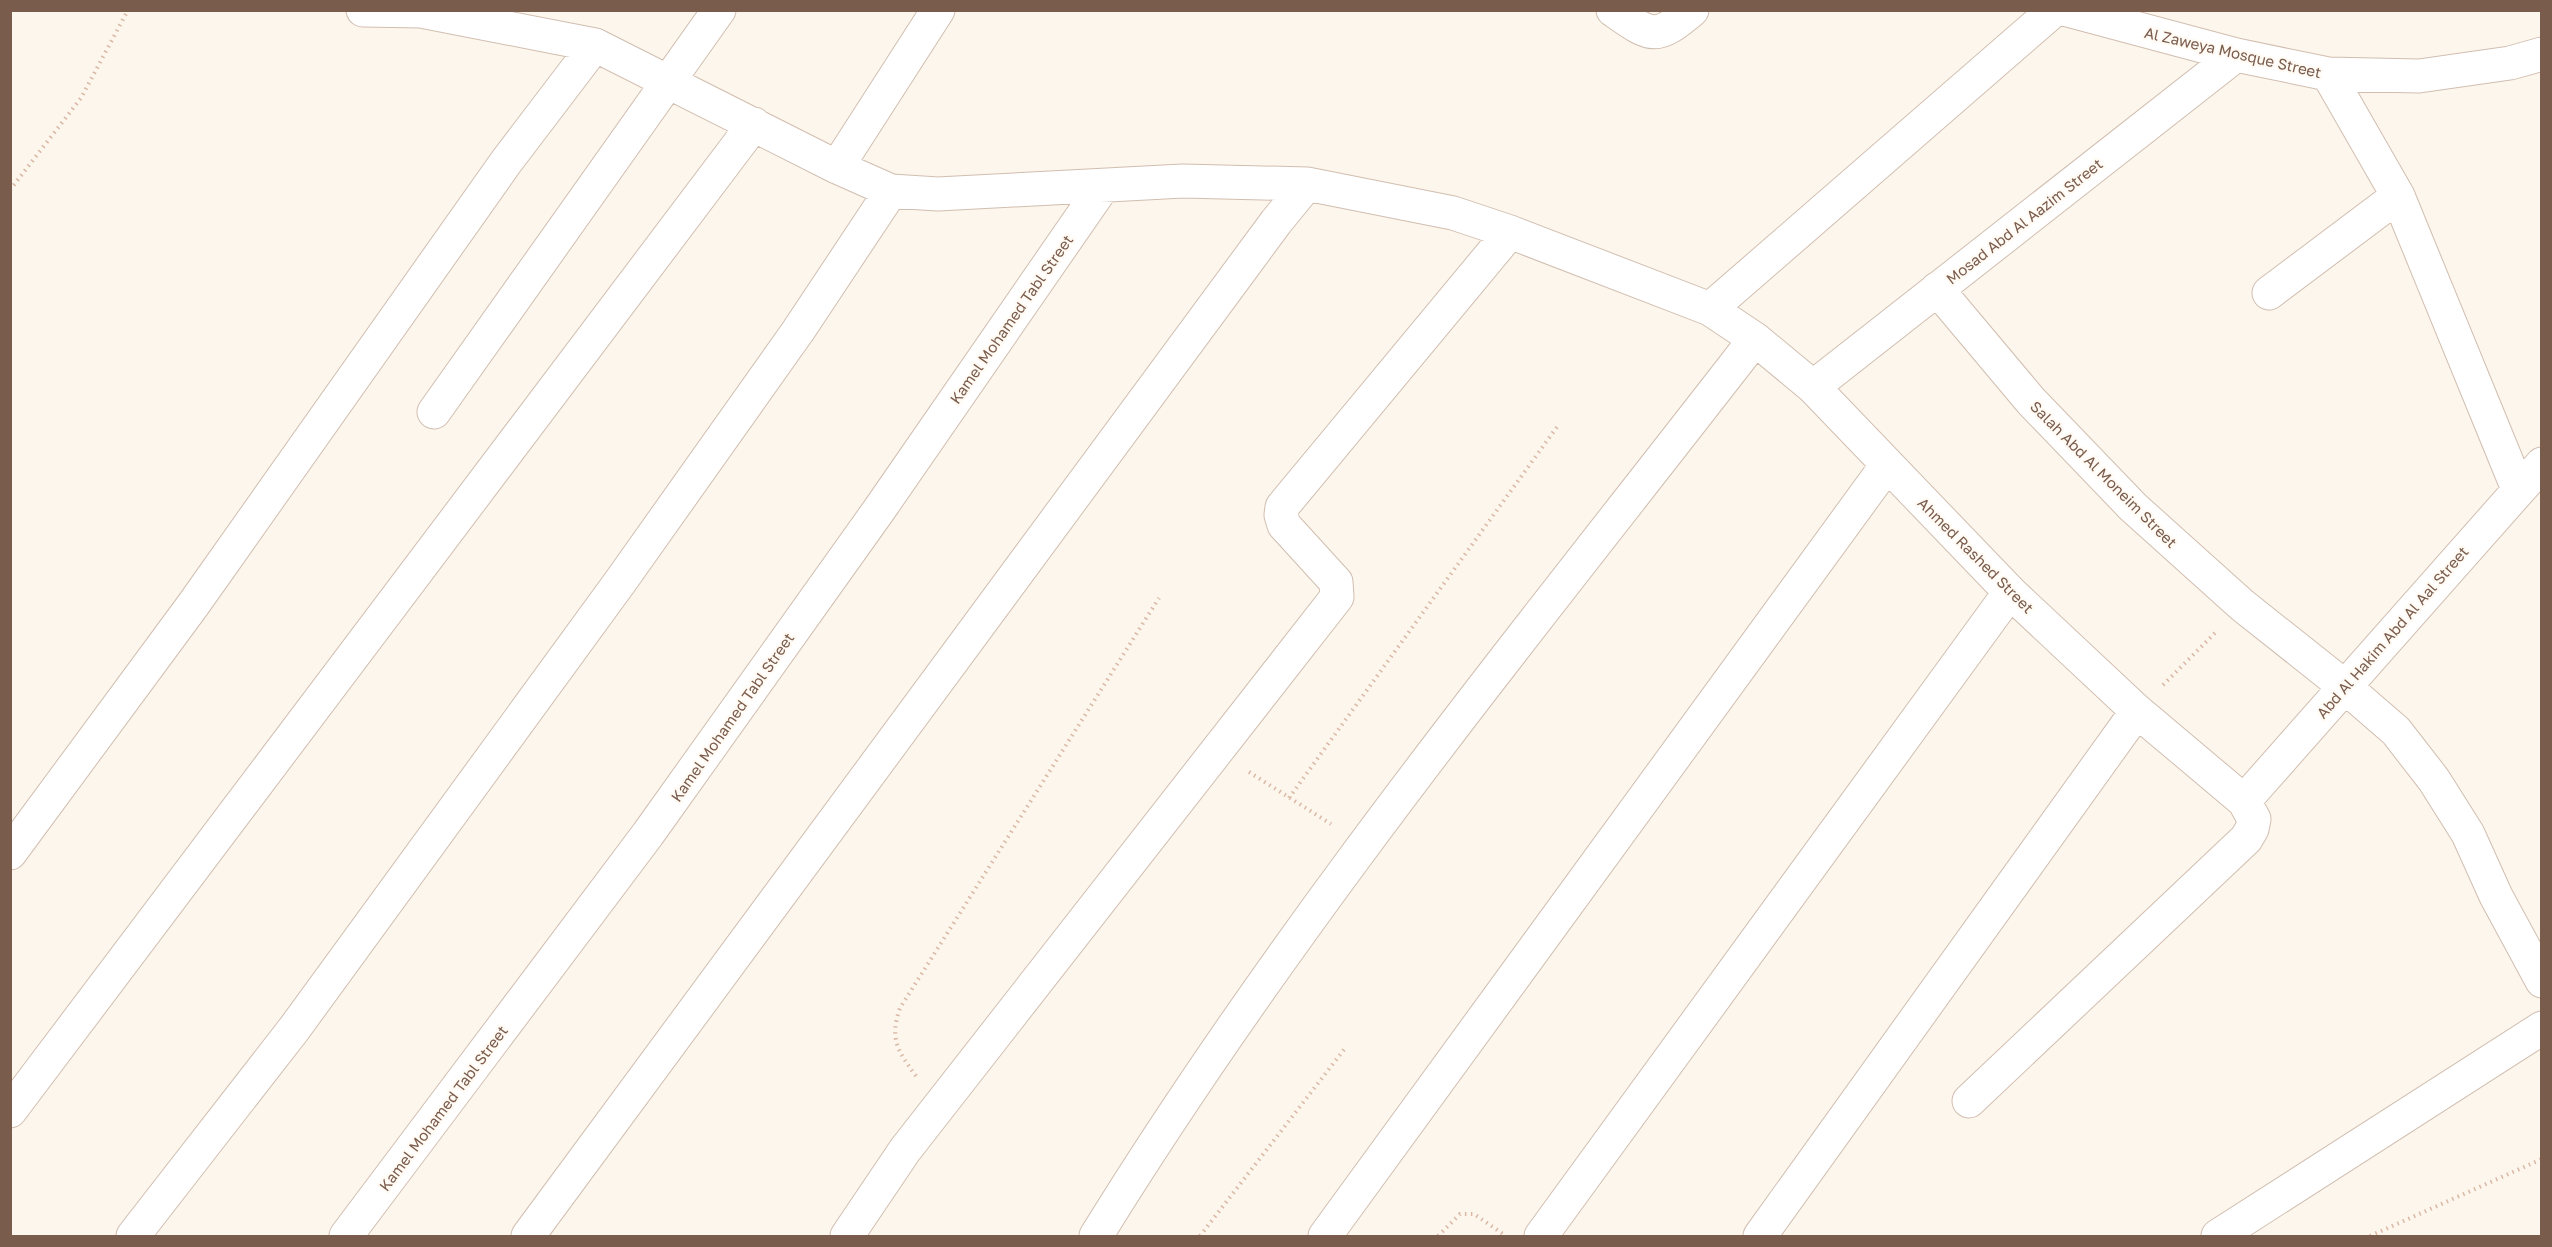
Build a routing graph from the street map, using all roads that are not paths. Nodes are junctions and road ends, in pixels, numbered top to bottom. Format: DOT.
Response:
graph roads {
  1 [pos="363,10"];
  2 [pos="719,10"];
  3 [pos="938,10"];
  4 [pos="1613,10"];
  5 [pos="1692,10"];
  6 [pos="2054,10"];
  7 [pos="2068,10"];
  8 [pos="596,45"];
  9 [pos="2541,54"];
  10 [pos="2236,55"];
  11 [pos="2328,74"];
  12 [pos="670,81"];
  13 [pos="754,124"];
  14 [pos="837,166"];
  15 [pos="1307,184"];
  16 [pos="1103,186"];
  17 [pos="891,191"];
  18 [pos="2398,196"];
  19 [pos="1510,232"];
  20 [pos="1937,289"];
  21 [pos="2269,293"];
  22 [pos="1710,309"];
  23 [pos="1755,339"];
  24 [pos="1813,387"];
  25 [pos="434,412"];
  26 [pos="1887,465"];
  27 [pos="2541,465"];
  28 [pos="2518,489"];
  29 [pos="2010,592"];
  30 [pos="2344,686"];
  31 [pos="2137,711"];
  32 [pos="2244,801"];
  33 [pos="10,853"];
  34 [pos="2541,981"];
  35 [pos="2541,1028"];
  36 [pos="1969,1101"];
  37 [pos="10,1111"];
  38 [pos="133,1236"];
  39 [pos="346,1236"];
  40 [pos="528,1236"];
  41 [pos="847,1236"];
  42 [pos="1095,1236"];
  43 [pos="1325,1236"];
  44 [pos="1541,1236"];
  45 [pos="1760,1236"];
  46 [pos="2218,1236"];
  1 -- 8 [label="street"];
  2 -- 12 [label="street"];
  3 -- 14 [label="street"];
  4 -- 5 [label="street"];
  6 -- 22 [label="street"];
  7 -- 10 [label="street, Al Zaweya Mosque Street"];
  8 -- 12 [label="street"];
  8 -- 33 [label="street"];
  9 -- 11 [label="street, Al Zaweya Mosque Street"];
  10 -- 11 [label="street, Al Zaweya Mosque Street"];
  10 -- 20 [label="street, Mosad Abd Al Aazim Street"];
  11 -- 18 [label="street"];
  12 -- 13 [label="street"];
  12 -- 25 [label="street"];
  13 -- 14 [label="street"];
  13 -- 37 [label="street"];
  14 -- 17 [label="street"];
  15 -- 16 [label="street, Ahmed Rashed Street"];
  15 -- 19 [label="street, Ahmed Rashed Street"];
  15 -- 40 [label="street"];
  16 -- 17 [label="street, Ahmed Rashed Street"];
  16 -- 39 [label="street, Kamel Mohamed Tabl Street"];
  17 -- 38 [label="street"];
  18 -- 21 [label="street"];
  18 -- 28 [label="street"];
  19 -- 22 [label="street, Ahmed Rashed Street"];
  19 -- 41 [label="street"];
  20 -- 24 [label="street, Mosad Abd Al Aazim Street"];
  20 -- 30 [label="street, Salah Abd Al Moneim Street"];
  22 -- 23 [label="street, Ahmed Rashed Street"];
  23 -- 24 [label="street, Ahmed Rashed Street"];
  23 -- 42 [label="street"];
  24 -- 26 [label="street, Ahmed Rashed Street"];
  26 -- 29 [label="street, Ahmed Rashed Street"];
  26 -- 43 [label="street"];
  27 -- 28 [label="street, Abd Al Hakim Abd Al Aal Street"];
  28 -- 30 [label="street, Abd Al Hakim Abd Al Aal Street"];
  29 -- 31 [label="street, Ahmed Rashed Street"];
  29 -- 44 [label="street"];
  30 -- 32 [label="street, Abd Al Hakim Abd Al Aal Street"];
  30 -- 34 [label="street, Salah Abd Al Moneim Street"];
  31 -- 32 [label="street, Ahmed Rashed Street"];
  31 -- 45 [label="street"];
  32 -- 36 [label="street"];
  35 -- 46 [label="street"];
}
